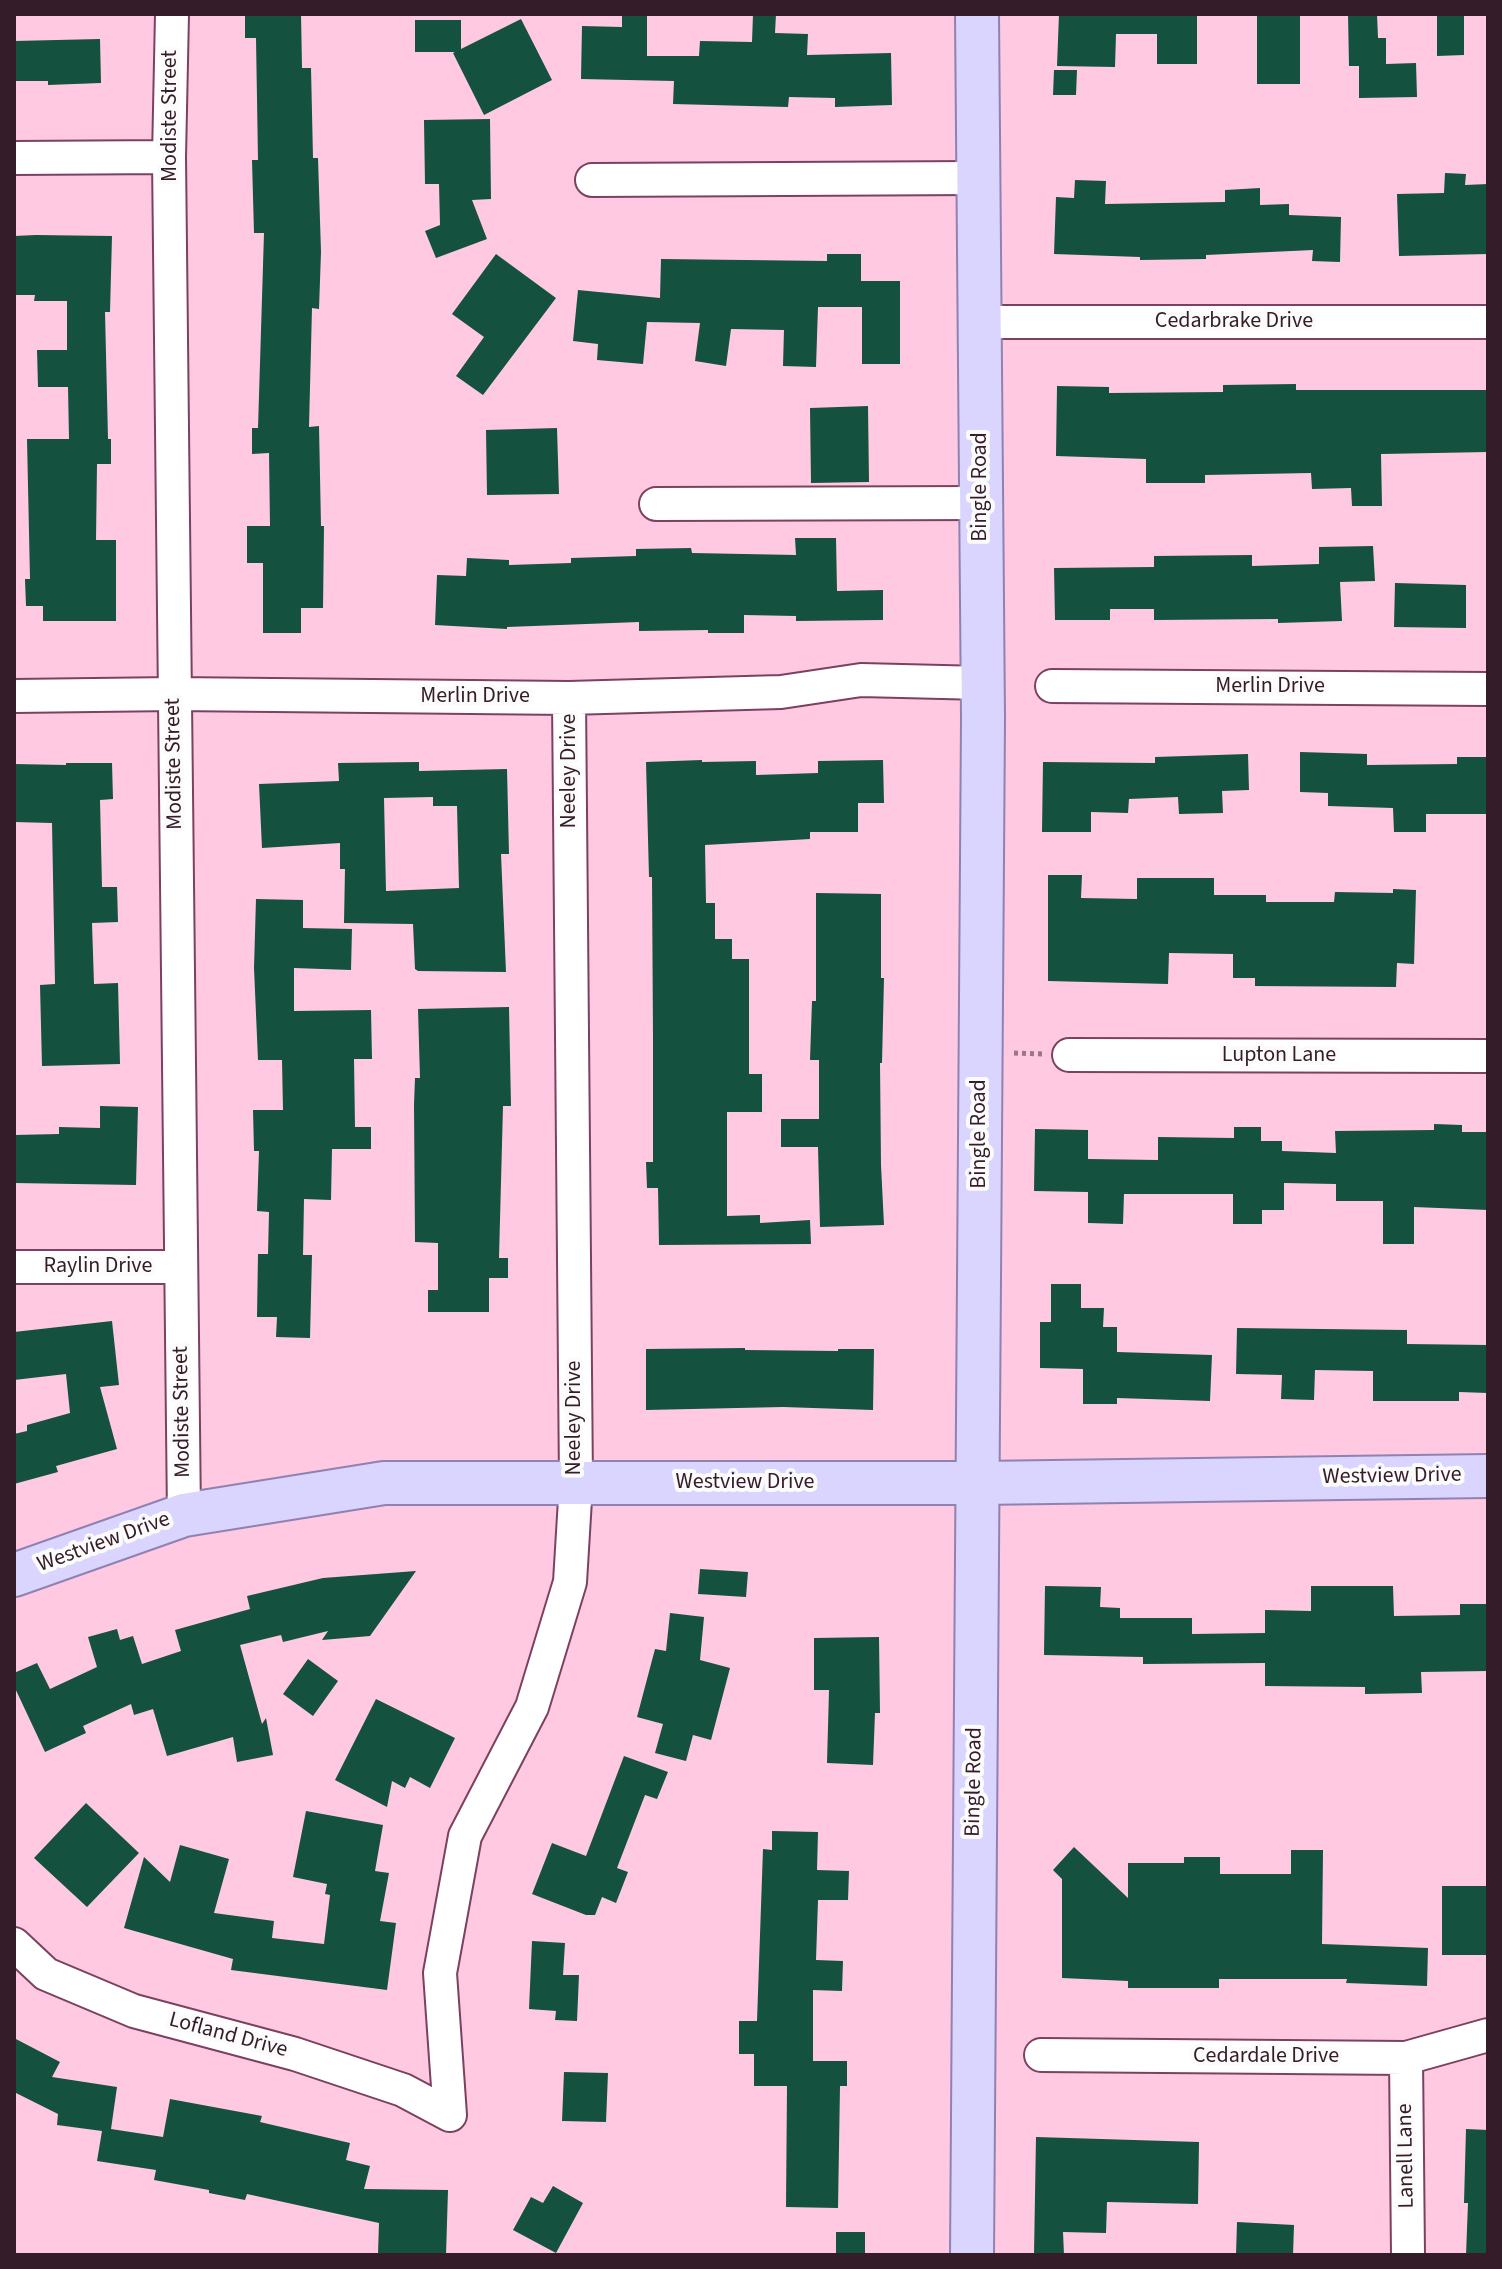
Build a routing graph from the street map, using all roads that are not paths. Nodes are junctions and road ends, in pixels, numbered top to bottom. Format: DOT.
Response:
graph roads {
  1 [pos="172,14"];
  2 [pos="977,14"];
  3 [pos="169,157"];
  4 [pos="14,158"];
  5 [pos="976,178"];
  6 [pos="592,180"];
  7 [pos="979,322"];
  8 [pos="1488,322"];
  9 [pos="981,503"];
  10 [pos="656,504"];
  11 [pos="983,683"];
  12 [pos="1052,686"];
  13 [pos="1488,689"];
  14 [pos="174,694"];
  15 [pos="14,696"];
  16 [pos="569,698"];
  17 [pos="1073,1055"];
  18 [pos="1488,1056"];
  19 [pos="14,1267"];
  20 [pos="181,1267"];
  21 [pos="1488,1476"];
  22 [pos="576,1483"];
  23 [pos="979,1483"];
  24 [pos="184,1515"];
  25 [pos="14,1575"];
  26 [pos="14,1944"];
  27 [pos="1488,2035"];
  28 [pos="1041,2055"];
  29 [pos="1406,2058"];
  30 [pos="450,2115"];
  31 [pos="972,2255"];
  32 [pos="1408,2255"];
  1 -- 3 [label="street, Modiste Street"];
  2 -- 5 [label="main road, Bingle Road"];
  3 -- 4 [label="street"];
  3 -- 14 [label="street, Modiste Street"];
  5 -- 6 [label="street"];
  5 -- 7 [label="main road, Bingle Road"];
  7 -- 8 [label="street, Cedarbrake Drive"];
  7 -- 9 [label="main road, Bingle Road"];
  9 -- 10 [label="street"];
  9 -- 11 [label="main road, Bingle Road"];
  11 -- 16 [label="street, Merlin Drive"];
  11 -- 23 [label="main road, Bingle Road"];
  12 -- 13 [label="street, Merlin Drive"];
  14 -- 15 [label="street, Merlin Drive"];
  14 -- 16 [label="street, Merlin Drive"];
  14 -- 20 [label="street, Modiste Street"];
  16 -- 22 [label="street, Neeley Drive"];
  17 -- 18 [label="street, Lupton Lane"];
  19 -- 20 [label="street, Raylin Drive"];
  20 -- 24 [label="street, Modiste Street"];
  21 -- 23 [label="main road, Westview Drive"];
  22 -- 23 [label="main road, Westview Drive"];
  22 -- 24 [label="main road, Westview Drive"];
  22 -- 30 [label="street, Neeley Drive"];
  23 -- 31 [label="main road, Bingle Road"];
  24 -- 25 [label="main road, Westview Drive"];
  26 -- 30 [label="street, Lofland Drive"];
  27 -- 29 [label="street, Cedardale Drive"];
  28 -- 29 [label="street, Cedardale Drive"];
  29 -- 32 [label="street, Lanell Lane"];
}
